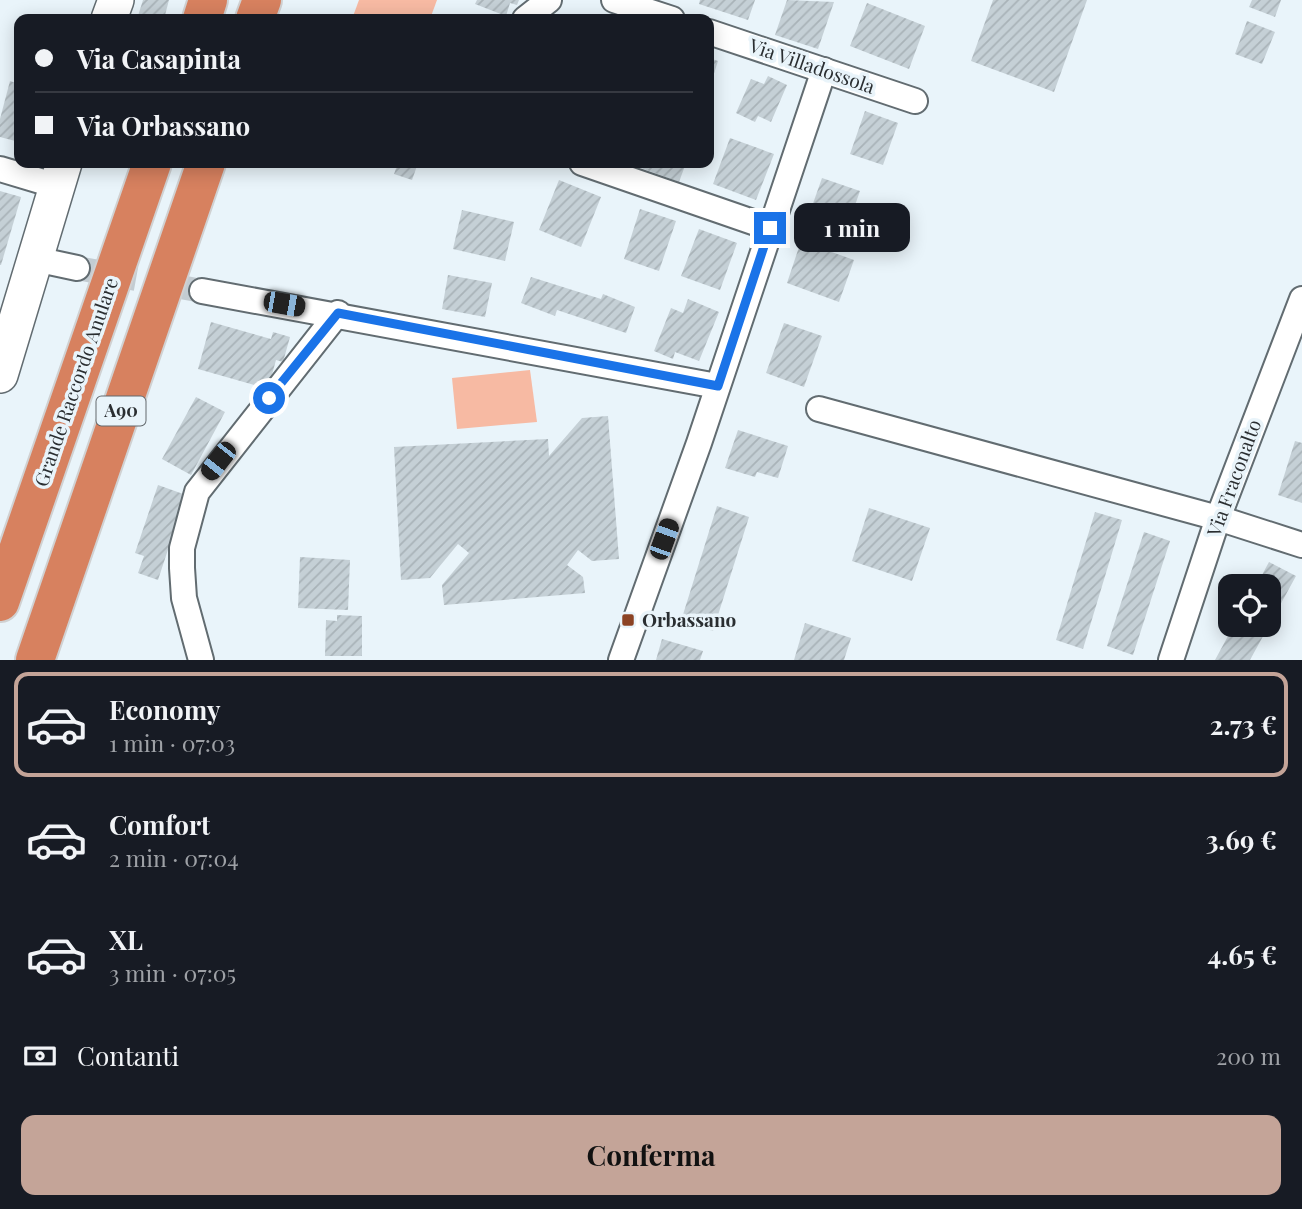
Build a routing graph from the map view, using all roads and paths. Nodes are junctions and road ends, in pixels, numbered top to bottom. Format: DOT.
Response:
graph roads {
  1 [pos="549,0"];
  2 [pos="614,0"];
  3 [pos="531,14"];
  4 [pos="657,14"];
  5 [pos="714,34"];
  6 [pos="824,70"];
  7 [pos="915,101"];
  8 [pos="150,168"];
  9 [pos="204,168"];
  10 [pos="596,168"];
  11 [pos="0,169"];
  12 [pos="61,175"];
  13 [pos="770,228"];
  14 [pos="35,259"];
  15 [pos="77,268"];
  16 [pos="202,290"];
  17 [pos="1302,299"];
  18 [pos="338,313"];
  19 [pos="0,375"];
  20 [pos="718,386"];
  21 [pos="818,409"];
  22 [pos="1218,518"];
  23 [pos="1302,545"];
  24 [pos="0,602"];
  25 [pos="35,660"];
  26 [pos="201,660"];
  27 [pos="621,660"];
  28 [pos="1171,660"];
  1 -- 3 [label="street"];
  2 -- 4 [label="street"];
  5 -- 6 [label="street, Via Villadossola"];
  6 -- 7 [label="street, Via Villadossola"];
  6 -- 13 [label="street"];
  8 -- 24 [label="highway, Grande Raccordo Anulare / A90"];
  9 -- 25 [label="highway, A90"];
  10 -- 13 [label="street"];
  11 -- 12 [label="street"];
  12 -- 14 [label="main road"];
  13 -- 20 [label="street"];
  14 -- 15 [label="street"];
  14 -- 19 [label="main road"];
  16 -- 18 [label="street"];
  17 -- 22 [label="street, Via Fraconalto"];
  18 -- 20 [label="street"];
  18 -- 26 [label="street"];
  20 -- 27 [label="street"];
  21 -- 22 [label="street"];
  22 -- 23 [label="street"];
  22 -- 28 [label="street, Via Fraconalto"];
}
